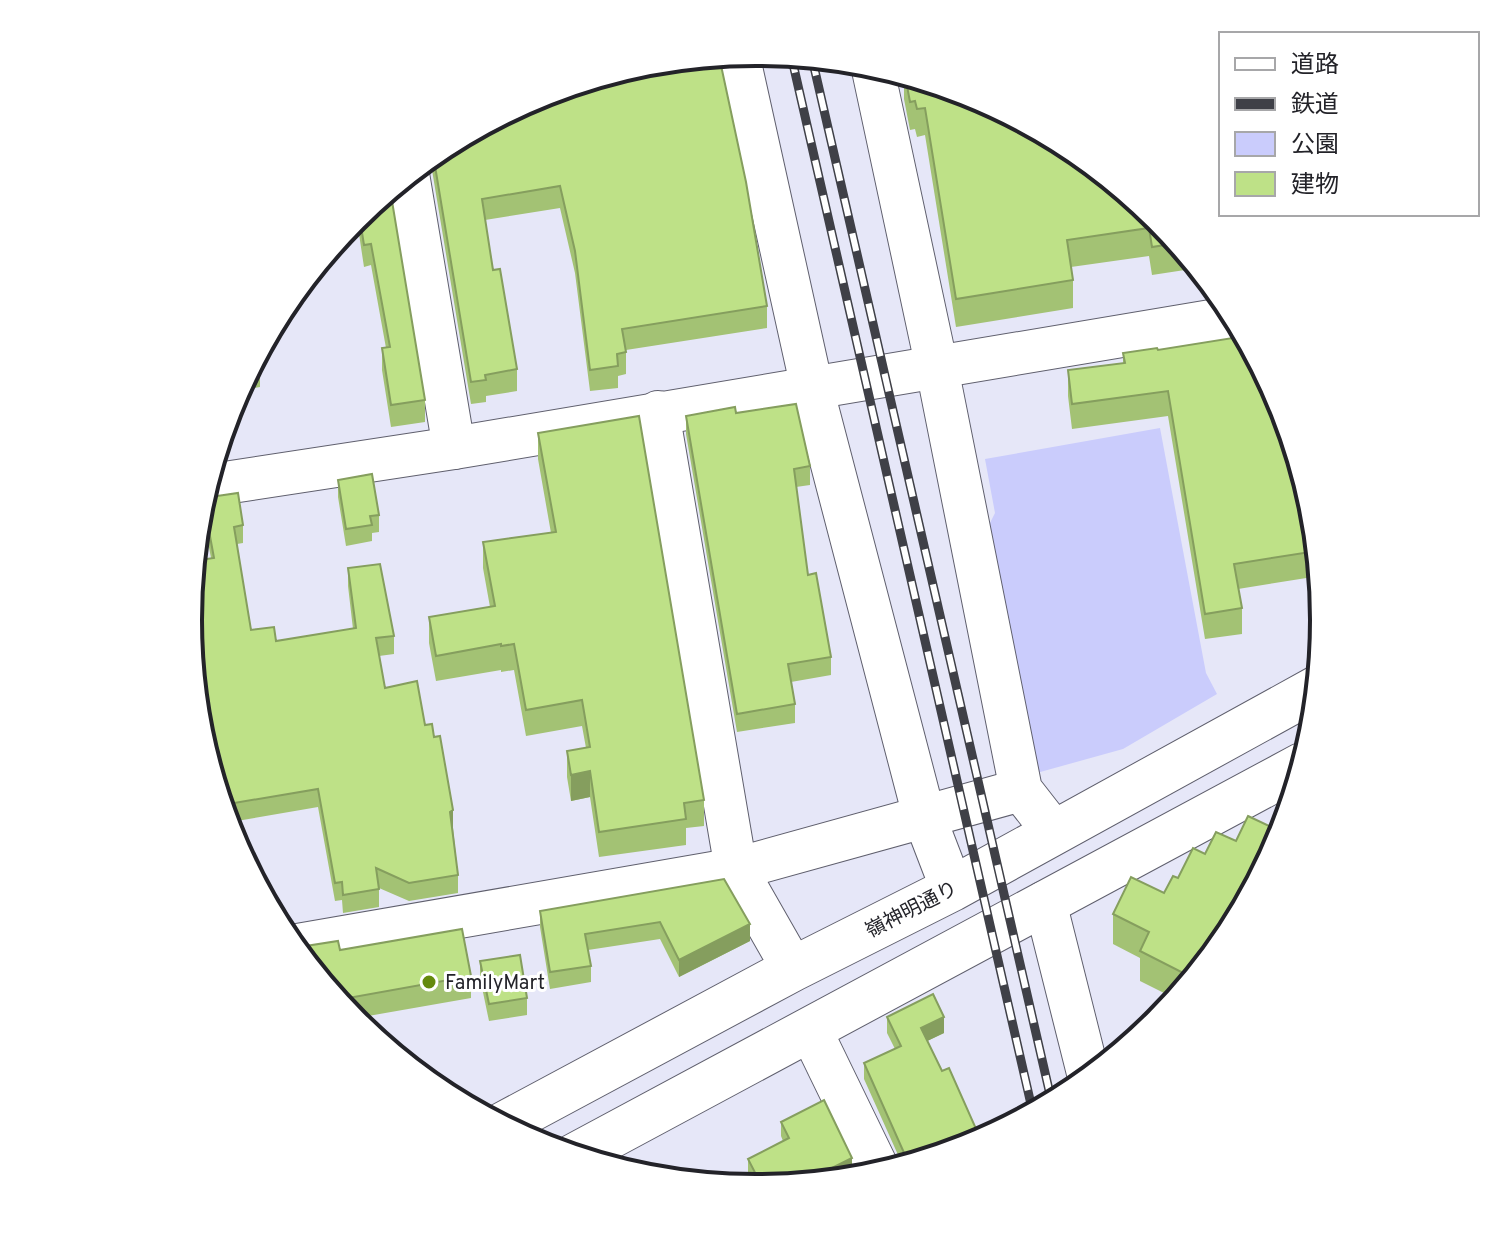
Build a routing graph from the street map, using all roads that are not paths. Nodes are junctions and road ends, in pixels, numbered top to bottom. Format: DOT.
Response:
graph roads {
  1 [pos="741,66"];
  2 [pos="875,80"];
  3 [pos="410,186"];
  4 [pos="1221,319"];
  5 [pos="937,368"];
  6 [pos="812,388"];
  7 [pos="658,412"];
  8 [pos="454,448"];
  9 [pos="218,484"];
  10 [pos="1305,695"];
  11 [pos="1288,772"];
  12 [pos="1021,790"];
  13 [pos="924,816"];
  14 [pos="1053,831"];
  15 [pos="736,869"];
  16 [pos="952,889"];
  17 [pos="1045,902"];
  18 [pos="306,944"];
  19 [pos="793,969"];
  20 [pos="810,1029"];
  21 [pos="1086,1065"];
  22 [pos="514,1119"];
  23 [pos="588,1148"];
  24 [pos="874,1161"];
  1 -- 6 [label="street"];
  2 -- 5 [label="street"];
  3 -- 8 [label="street"];
  4 -- 5 [label="street"];
  5 -- 6 [label="street"];
  5 -- 12 [label="street"];
  6 -- 7 [label="street"];
  6 -- 13 [label="street"];
  7 -- 8 [label="street"];
  7 -- 15 [label="street"];
  8 -- 9 [label="street"];
  10 -- 14 [label="main road, 嶺神明通り"];
  11 -- 17 [label="main road"];
  12 -- 13 [label="street"];
  12 -- 14 [label="street"];
  13 -- 15 [label="street"];
  13 -- 16 [label="street"];
  14 -- 16 [label="main road, 嶺神明通り"];
  15 -- 18 [label="street"];
  15 -- 19 [label="street"];
  16 -- 19 [label="main road, 嶺神明通り"];
  17 -- 20 [label="main road"];
  17 -- 21 [label="street"];
  19 -- 22 [label="main road, 嶺神明通り"];
  20 -- 23 [label="main road"];
  20 -- 24 [label="street"];
}
